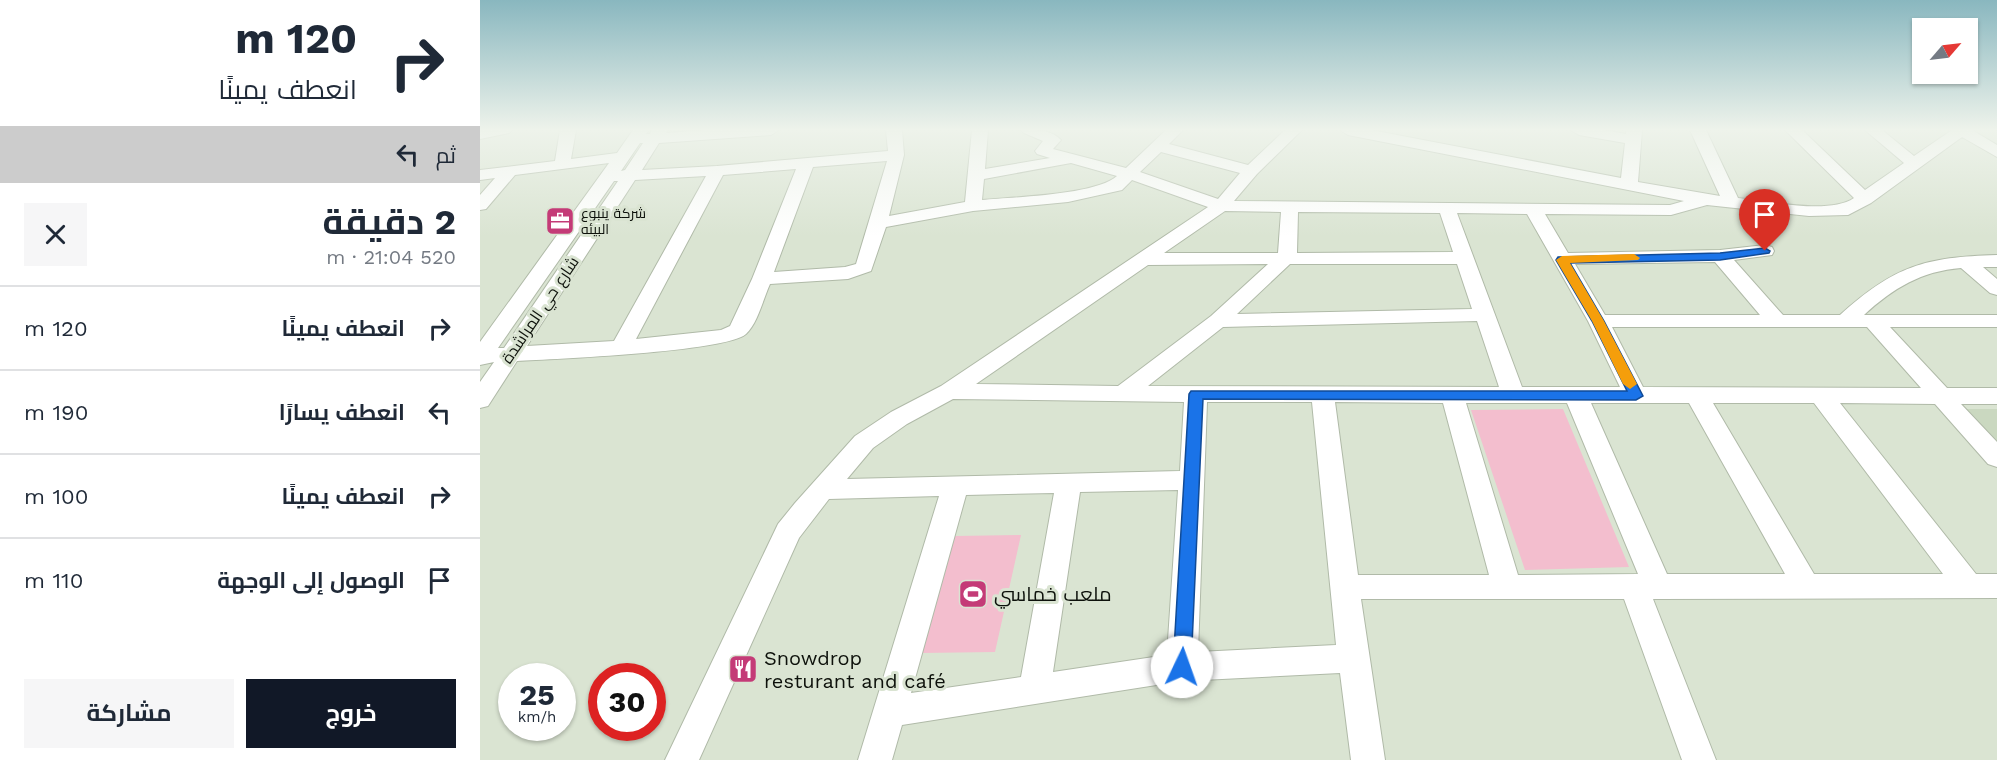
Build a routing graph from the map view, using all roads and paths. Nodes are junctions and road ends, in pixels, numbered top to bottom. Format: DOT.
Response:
graph roads {
  1 [pos="551,165"];
  2 [pos="616,165"];
  3 [pos="634,165"];
  4 [pos="787,165"];
  5 [pos="805,165"];
  6 [pos="893,165"];
  7 [pos="977,165"];
  8 [pos="1035,165"];
  9 [pos="1097,165"];
  10 [pos="1139,165"];
  11 [pos="1230,165"];
  12 [pos="1257,165"];
  13 [pos="1533,165"];
  14 [pos="1631,165"];
  15 [pos="1714,165"];
  16 [pos="1830,165"];
  17 [pos="1912,165"];
  18 [pos="510,171"];
  19 [pos="717,171"];
  20 [pos="1251,171"];
  21 [pos="1130,174"];
  22 [pos="480,175"];
  23 [pos="630,175"];
  24 [pos="609,176"];
  25 [pos="976,176"];
  26 [pos="1629,184"];
  27 [pos="1865,199"];
  28 [pos="1706,200"];
  29 [pos="1731,202"];
  30 [pos="480,205"];
  31 [pos="973,206"];
  32 [pos="1290,206"];
  33 [pos="1221,207"];
  34 [pos="1447,209"];
  35 [pos="1534,210"];
  36 [pos="878,224"];
  37 [pos="1765,251"];
  38 [pos="1720,256"];
  39 [pos="1287,258"];
  40 [pos="1464,258"];
  41 [pos="1146,259"];
  42 [pos="1562,260"];
  43 [pos="1965,261"];
  44 [pos="1997,261"];
  45 [pos="762,279"];
  46 [pos="1997,288"];
  47 [pos="1484,315"];
  48 [pos="1218,321"];
  49 [pos="1598,321"];
  50 [pos="1777,321"];
  51 [pos="1845,321"];
  52 [pos="1873,321"];
  53 [pos="1997,321"];
  54 [pos="621,348"];
  55 [pos="510,355"];
  56 [pos="481,357"];
  57 [pos="949,391"];
  58 [pos="1123,394"];
  59 [pos="1196,394"];
  60 [pos="1323,395"];
  61 [pos="1452,395"];
  62 [pos="1512,395"];
  63 [pos="1576,396"];
  64 [pos="1636,396"];
  65 [pos="1697,396"];
  66 [pos="1821,396"];
  67 [pos="1942,396"];
  68 [pos="1997,396"];
  69 [pos="480,400"];
  70 [pos="1997,458"];
  71 [pos="1192,480"];
  72 [pos="1068,484"];
  73 [pos="955,487"];
  74 [pos="822,489"];
  75 [pos="1806,586"];
  76 [pos="1969,586"];
  77 [pos="1997,586"];
  78 [pos="1345,587"];
  79 [pos="1507,587"];
  80 [pos="1646,587"];
  81 [pos="1353,658"];
  82 [pos="1182,667"];
  83 [pos="1035,690"];
  84 [pos="888,712"];
  85 [pos="682,760"];
  86 [pos="875,760"];
  87 [pos="1368,760"];
  88 [pos="1699,760"];
  1 -- 18 [label="street"];
  2 -- 24 [label="street, شارع حي المراشدة"];
  3 -- 23 [label="street, شارع حي المراشدة"];
  4 -- 19 [label="street"];
  5 -- 45 [label="street"];
  6 -- 36 [label="street"];
  7 -- 25 [label="street"];
  8 -- 25 [label="street"];
  9 -- 21 [label="street"];
  10 -- 21 [label="street"];
  11 -- 20 [label="street"];
  12 -- 20 [label="street"];
  13 -- 26 [label="street"];
  14 -- 26 [label="street"];
  15 -- 29 [label="street"];
  16 -- 27 [label="street"];
  17 -- 27 [label="street"];
  18 -- 22 [label="street"];
  18 -- 30 [label="street"];
  19 -- 23 [label="street"];
  19 -- 54 [label="street"];
  20 -- 33 [label="street"];
  21 -- 31 [label="street"];
  21 -- 33 [label="street"];
  23 -- 24 [label="street"];
  23 -- 55 [label="street, شارع حي المراشدة"];
  24 -- 56 [label="street, شارع حي المراشدة"];
  25 -- 31 [label="street"];
  26 -- 28 [label="street"];
  27 -- 29 [label="street"];
  28 -- 29 [label="street"];
  28 -- 35 [label="street"];
  31 -- 36 [label="street"];
  32 -- 33 [label="street"];
  32 -- 34 [label="street"];
  32 -- 39 [label="street"];
  33 -- 41 [label="street"];
  34 -- 35 [label="street"];
  34 -- 40 [label="street"];
  35 -- 42 [label="street"];
  36 -- 45 [label="street"];
  37 -- 38 [label="street"];
  38 -- 42 [label="street"];
  38 -- 50 [label="street"];
  39 -- 40 [label="street"];
  39 -- 41 [label="street"];
  39 -- 48 [label="street"];
  40 -- 47 [label="street"];
  41 -- 57 [label="street"];
  42 -- 49 [label="street"];
  43 -- 44 [label="street"];
  43 -- 46 [label="street"];
  43 -- 51 [label="street"];
  45 -- 54 [label="street"];
  47 -- 48 [label="street"];
  47 -- 62 [label="street"];
  48 -- 58 [label="street"];
  49 -- 50 [label="street"];
  49 -- 64 [label="street"];
  50 -- 51 [label="street"];
  51 -- 52 [label="street"];
  52 -- 53 [label="street"];
  52 -- 67 [label="street"];
  54 -- 55 [label="street"];
  55 -- 56 [label="street"];
  55 -- 69 [label="street, شارع حي المراشدة"];
  57 -- 58 [label="street"];
  57 -- 74 [label="street"];
  58 -- 59 [label="street"];
  59 -- 60 [label="street"];
  59 -- 71 [label="street"];
  60 -- 61 [label="street"];
  60 -- 78 [label="street"];
  61 -- 62 [label="street"];
  61 -- 79 [label="street"];
  62 -- 63 [label="street"];
  63 -- 64 [label="street"];
  63 -- 80 [label="street"];
  64 -- 65 [label="street"];
  65 -- 66 [label="street"];
  65 -- 75 [label="street"];
  66 -- 67 [label="street"];
  66 -- 76 [label="street"];
  67 -- 68 [label="street"];
  67 -- 70 [label="street"];
  71 -- 72 [label="street"];
  71 -- 82 [label="street"];
  72 -- 73 [label="street"];
  72 -- 83 [label="street"];
  73 -- 74 [label="street"];
  73 -- 84 [label="street"];
  74 -- 85 [label="street"];
  75 -- 76 [label="street"];
  75 -- 80 [label="street"];
  76 -- 77 [label="street"];
  78 -- 79 [label="street"];
  78 -- 81 [label="street"];
  79 -- 80 [label="street"];
  80 -- 88 [label="street"];
  81 -- 82 [label="street"];
  81 -- 87 [label="street"];
  82 -- 83 [label="street"];
  83 -- 84 [label="street"];
  84 -- 86 [label="street"];
}
